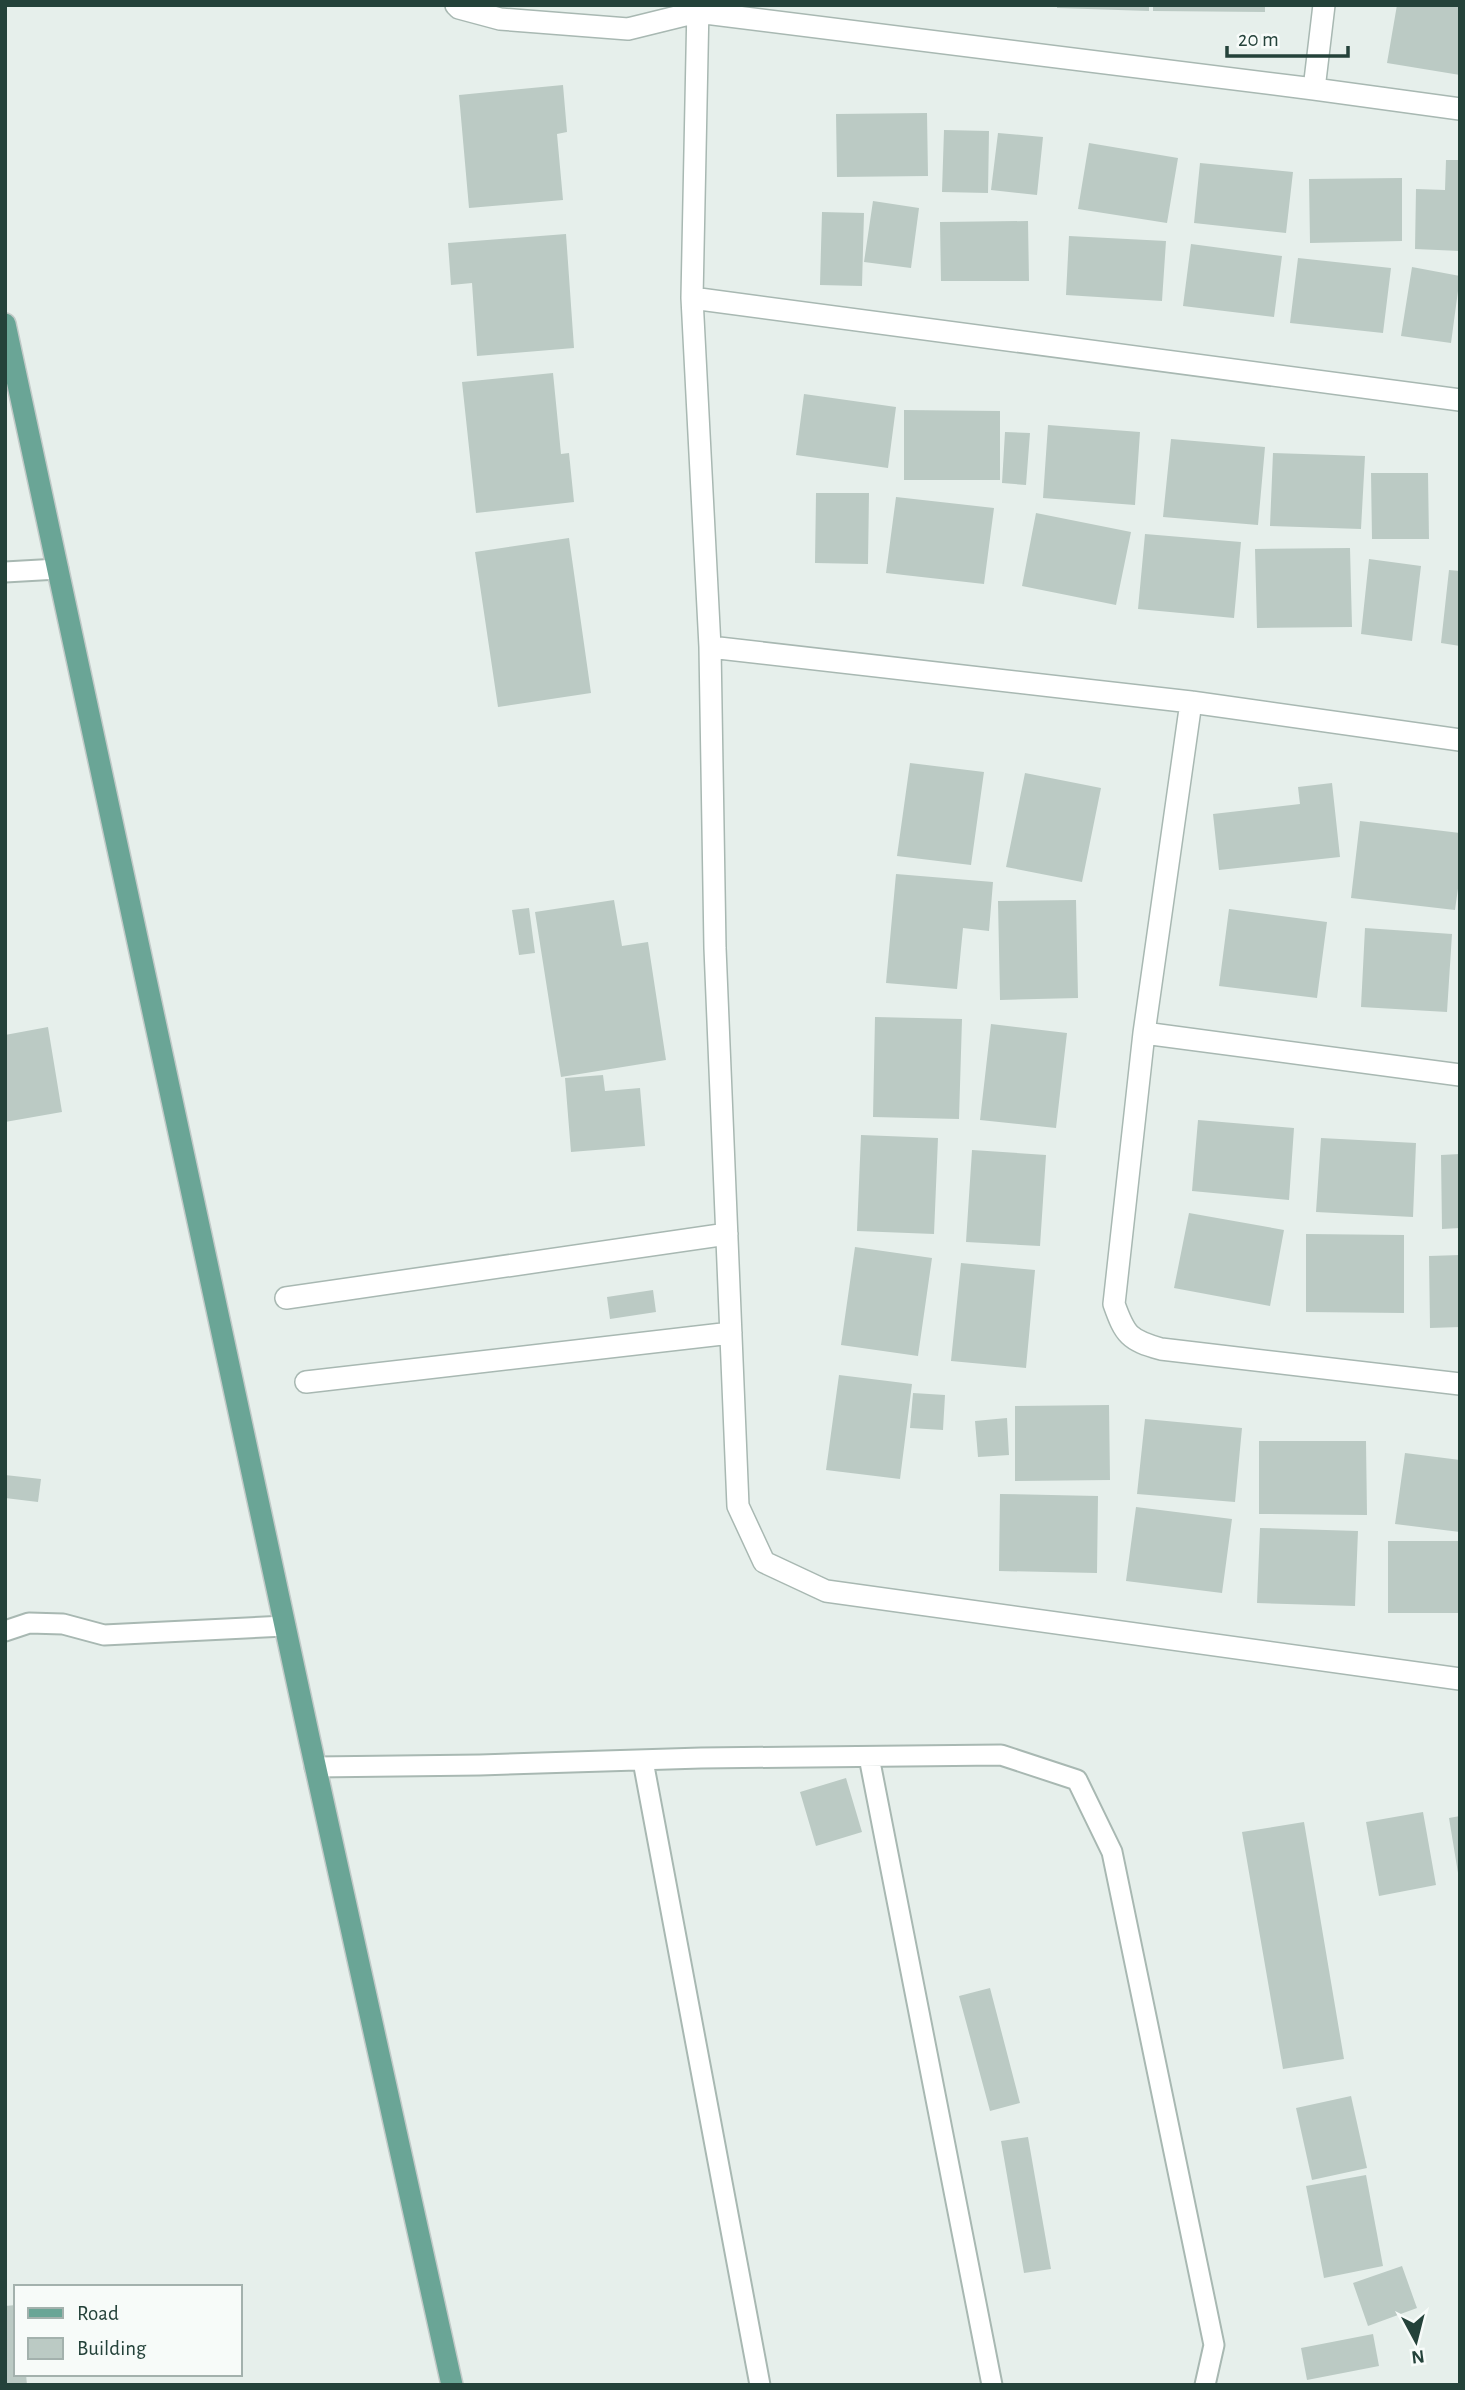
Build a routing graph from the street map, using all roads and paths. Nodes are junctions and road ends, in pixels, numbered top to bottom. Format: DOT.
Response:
graph roads {
  1 [pos="456,5"];
  2 [pos="1324,5"];
  3 [pos="697,9"];
  4 [pos="1314,89"];
  5 [pos="1460,109"];
  6 [pos="692,298"];
  7 [pos="5,324"];
  8 [pos="1460,400"];
  9 [pos="58,569"];
  10 [pos="5,572"];
  11 [pos="710,647"];
  12 [pos="1191,702"];
  13 [pos="1460,740"];
  14 [pos="1144,1034"];
  15 [pos="1460,1074"];
  16 [pos="727,1234"];
  17 [pos="286,1298"];
  18 [pos="731,1333"];
  19 [pos="306,1382"];
  20 [pos="1460,1384"];
  21 [pos="285,1626"];
  22 [pos="5,1631"];
  23 [pos="1460,1679"];
  24 [pos="869,1757"];
  25 [pos="643,1761"];
  26 [pos="315,1767"];
  27 [pos="452,2385"];
  28 [pos="760,2385"];
  29 [pos="992,2385"];
  30 [pos="1205,2385"];
  1 -- 3 [label="street"];
  2 -- 4 [label="street"];
  3 -- 4 [label="street"];
  3 -- 6 [label="street"];
  4 -- 5 [label="street"];
  6 -- 8 [label="street"];
  6 -- 11 [label="street"];
  7 -- 9 [label="main road"];
  9 -- 10 [label="lane"];
  9 -- 21 [label="main road"];
  11 -- 12 [label="street"];
  11 -- 16 [label="street"];
  12 -- 13 [label="street"];
  12 -- 14 [label="street"];
  14 -- 15 [label="street"];
  14 -- 20 [label="street"];
  16 -- 17 [label="street"];
  16 -- 18 [label="street"];
  18 -- 19 [label="street"];
  18 -- 23 [label="street"];
  21 -- 22 [label="lane"];
  21 -- 26 [label="main road"];
  24 -- 25 [label="lane"];
  24 -- 29 [label="lane"];
  24 -- 30 [label="lane"];
  25 -- 26 [label="lane"];
  25 -- 28 [label="lane"];
  26 -- 27 [label="main road"];
}
